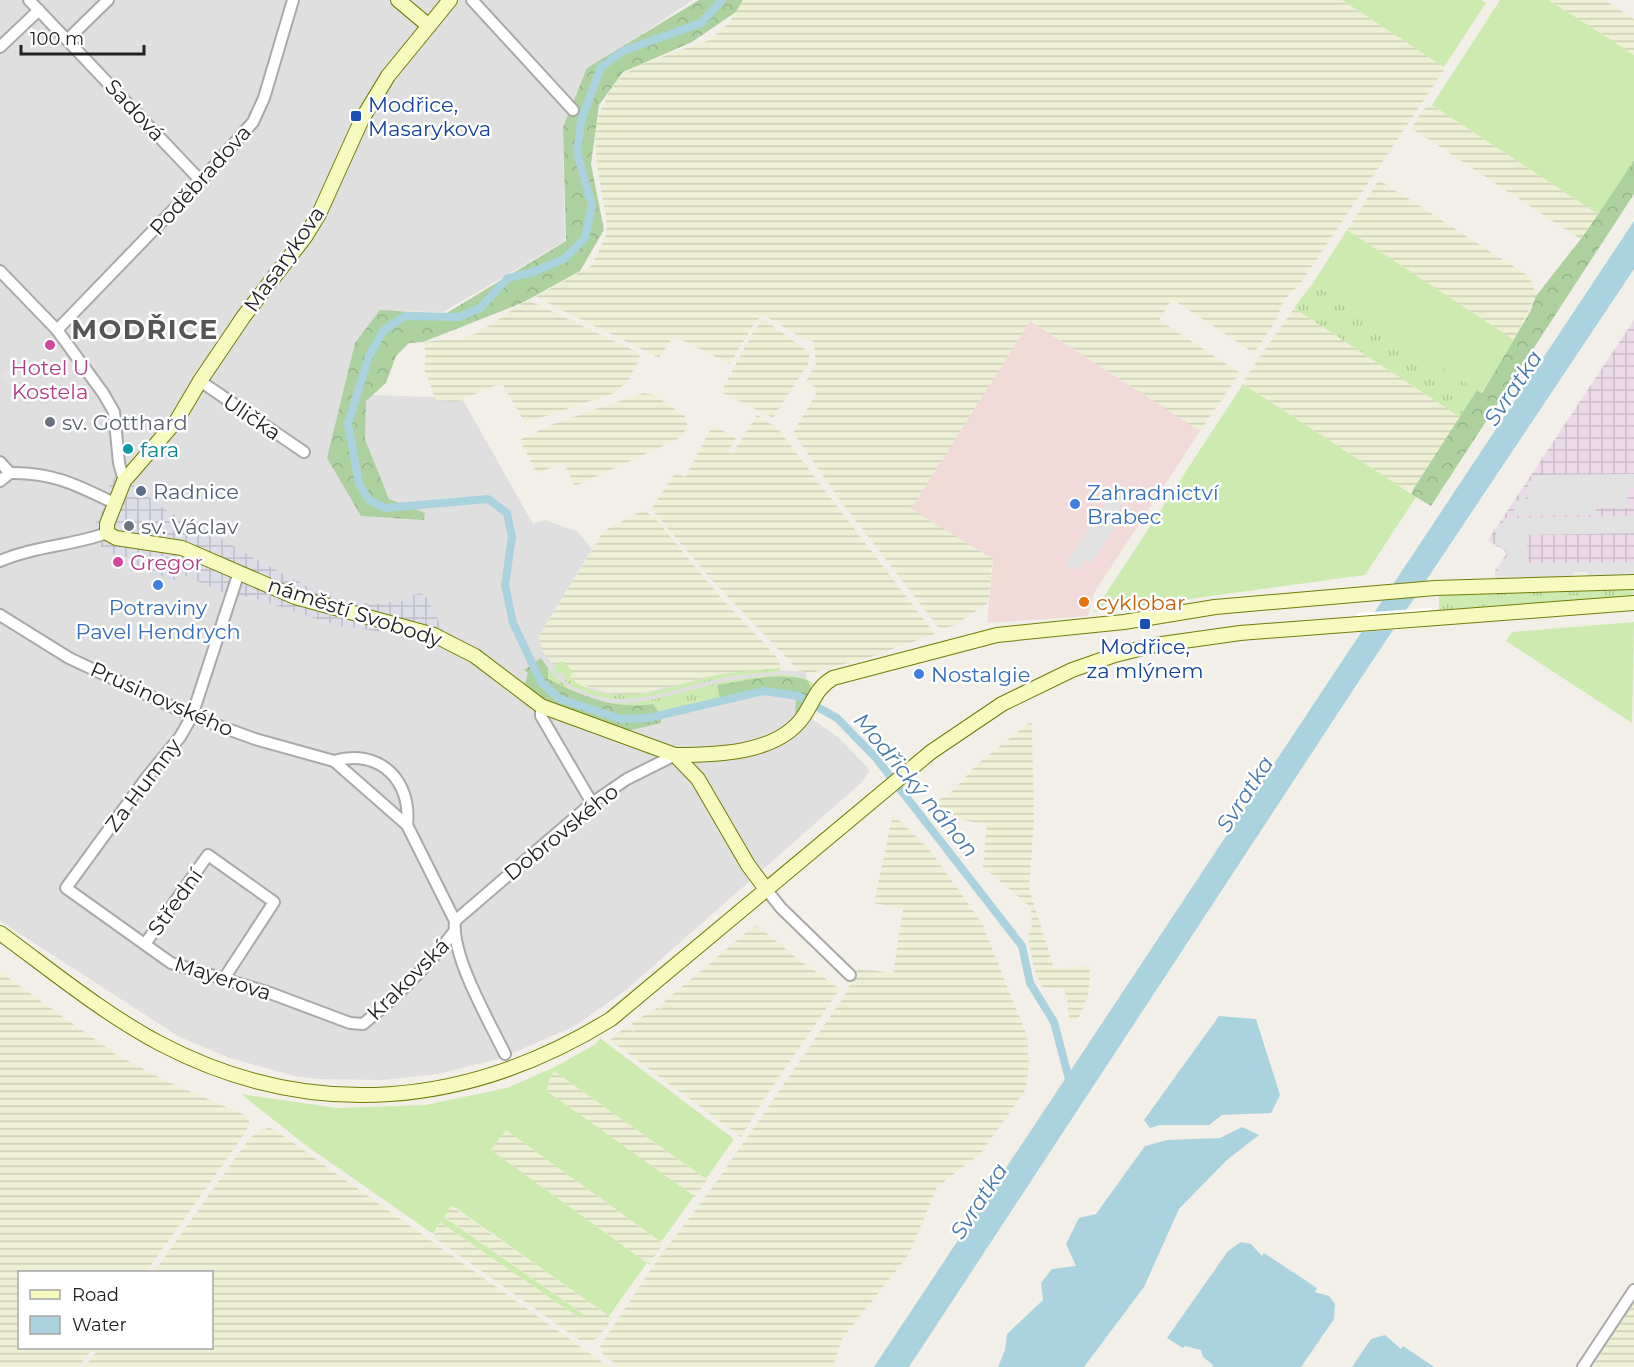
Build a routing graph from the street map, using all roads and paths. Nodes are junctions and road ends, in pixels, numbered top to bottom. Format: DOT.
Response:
graph roads {
  1 [pos="30,0"];
  2 [pos="108,0"];
  3 [pos="293,0"];
  4 [pos="398,0"];
  5 [pos="450,0"];
  6 [pos="472,0"];
  7 [pos="39,10"];
  8 [pos="429,26"];
  9 [pos="69,38"];
  10 [pos="0,47"];
  11 [pos="573,110"];
  12 [pos="201,181"];
  13 [pos="2,277"];
  14 [pos="57,330"];
  15 [pos="200,381"];
  16 [pos="304,452"];
  17 [pos="0,462"];
  18 [pos="10,473"];
  19 [pos="0,481"];
  20 [pos="124,481"];
  21 [pos="114,503"];
  22 [pos="107,533"];
  23 [pos="0,561"];
  24 [pos="239,572"];
  25 [pos="1634,582"];
  26 [pos="1634,603"];
  27 [pos="0,615"];
  28 [pos="541,706"];
  29 [pos="192,716"];
  30 [pos="675,755"];
  31 [pos="334,761"];
  32 [pos="592,803"];
  33 [pos="407,825"];
  34 [pos="66,888"];
  35 [pos="766,889"];
  36 [pos="455,921"];
  37 [pos="0,933"];
  38 [pos="453,933"];
  39 [pos="145,944"];
  40 [pos="850,975"];
  41 [pos="223,980"];
  42 [pos="363,1024"];
  43 [pos="505,1054"];
  44 [pos="1634,1290"];
  45 [pos="1583,1367"];
  1 -- 7 [label="street, Sadová"];
  2 -- 9 [label="street"];
  3 -- 12 [label="street, Poděbradova"];
  4 -- 8 [label="street"];
  5 -- 8 [label="street, Masarykova"];
  6 -- 11 [label="street"];
  7 -- 9 [label="street, Sadová"];
  7 -- 10 [label="street"];
  8 -- 15 [label="street, Masarykova"];
  9 -- 12 [label="street, Sadová"];
  12 -- 14 [label="street, Poděbradova"];
  13 -- 14 [label="street"];
  14 -- 20 [label="street"];
  15 -- 16 [label="street, Ulička"];
  15 -- 20 [label="street, Masarykova"];
  17 -- 18 [label="street"];
  18 -- 19 [label="street"];
  18 -- 21 [label="street"];
  20 -- 21 [label="street"];
  21 -- 22 [label="street"];
  22 -- 23 [label="street"];
  22 -- 24 [label="street, náměstí Svobody"];
  24 -- 28 [label="street, náměstí Svobody"];
  24 -- 29 [label="street, Za Humny"];
  25 -- 30 [label="street"];
  26 -- 35 [label="street"];
  27 -- 29 [label="street, Prusinovského"];
  28 -- 30 [label="street, náměstí Svobody"];
  28 -- 32 [label="street"];
  29 -- 31 [label="street, Prusinovského"];
  29 -- 34 [label="street, Za Humny"];
  30 -- 32 [label="street, Dobrovského"];
  30 -- 35 [label="street"];
  31 -- 33 [label="street, Prusinovského"];
  31 -- 33 [label="street, Prusinovského"];
  32 -- 36 [label="street, Dobrovského"];
  33 -- 36 [label="street, Prusinovského"];
  34 -- 39 [label="street, Mayerova"];
  35 -- 37 [label="street"];
  35 -- 40 [label="street"];
  36 -- 38 [label="street"];
  38 -- 42 [label="street, Krakovská"];
  38 -- 43 [label="street"];
  39 -- 41 [label="street, Mayerova"];
  39 -- 41 [label="street, Střední"];
  41 -- 42 [label="street, Mayerova"];
  44 -- 45 [label="street"];
}
